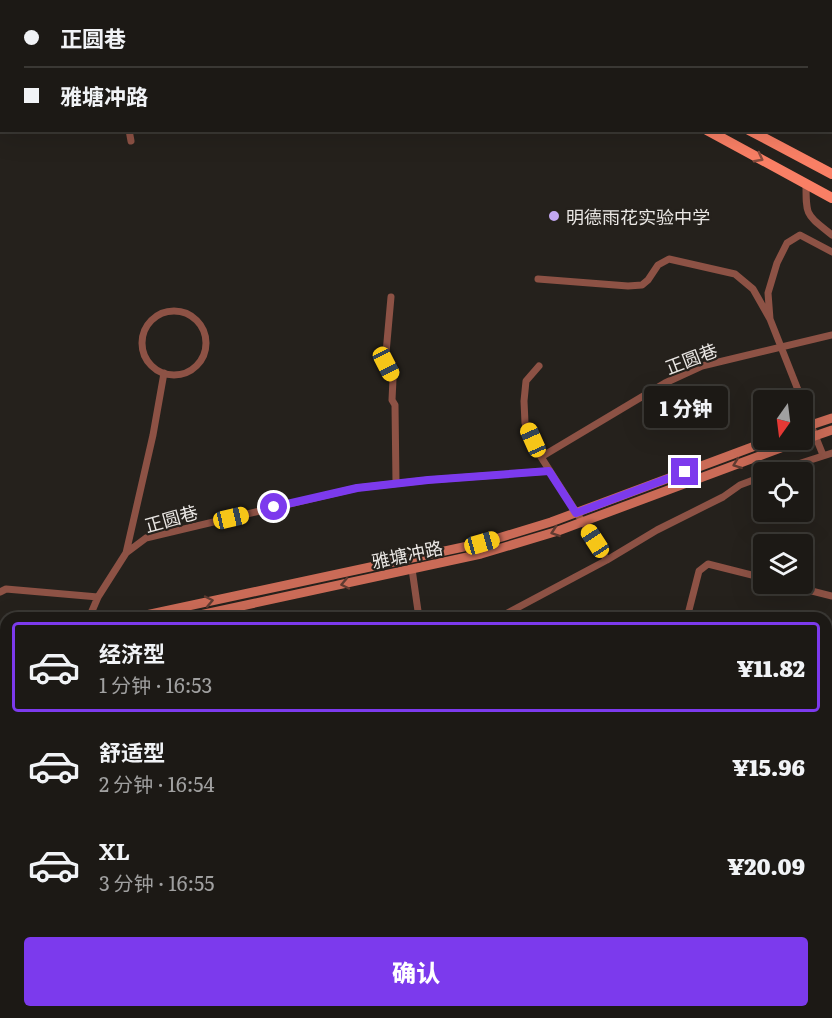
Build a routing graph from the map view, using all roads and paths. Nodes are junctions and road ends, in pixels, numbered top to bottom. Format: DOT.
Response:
graph roads {
  1 [pos="129,132"];
  2 [pos="712,132"];
  3 [pos="753,132"];
  4 [pos="131,141"];
  5 [pos="832,174"];
  6 [pos="806,184"];
  7 [pos="832,198"];
  8 [pos="832,235"];
  9 [pos="832,252"];
  10 [pos="538,279"];
  11 [pos="391,297"];
  12 [pos="770,319"];
  13 [pos="832,335"];
  14 [pos="781,347"];
  15 [pos="539,366"];
  16 [pos="164,373"];
  17 [pos="797,390"];
  18 [pos="832,418"];
  19 [pos="813,424"];
  20 [pos="832,430"];
  21 [pos="813,434"];
  22 [pos="815,436"];
  23 [pos="753,447"];
  24 [pos="832,453"];
  25 [pos="823,455"];
  26 [pos="541,457"];
  27 [pos="802,462"];
  28 [pos="549,471"];
  29 [pos="753,480"];
  30 [pos="396,483"];
  31 [pos="576,513"];
  32 [pos="583,522"];
  33 [pos="126,553"];
  34 [pos="607,560"];
  35 [pos="412,569"];
  36 [pos="753,575"];
  37 [pos="813,591"];
  38 [pos="0,592"];
  39 [pos="832,596"];
  40 [pos="98,597"];
  41 [pos="92,612"];
  42 [pos="160,612"];
  43 [pos="214,612"];
  44 [pos="418,612"];
  45 [pos="509,612"];
  46 [pos="689,612"];
  1 -- 4 [label="street"];
  2 -- 6 [label="main road, one-way"];
  3 -- 5 [label="main road"];
  6 -- 7 [label="main road"];
  6 -- 8 [label="street"];
  9 -- 12 [label="street"];
  10 -- 12 [label="street"];
  11 -- 30 [label="street"];
  12 -- 14 [label="street"];
  13 -- 14 [label="street, 正圆巷"];
  14 -- 17 [label="street"];
  14 -- 26 [label="street, 正圆巷"];
  15 -- 26 [label="street"];
  16 -- 16 [label="street"];
  16 -- 33 [label="street"];
  18 -- 19 [label="street"];
  20 -- 22 [label="street, 雅塘冲路"];
  21 -- 22 [label="street"];
  22 -- 25 [label="street"];
  22 -- 32 [label="street, 雅塘冲路, one-way"];
  23 -- 31 [label="street, 雅塘冲路"];
  24 -- 25 [label="street"];
  25 -- 27 [label="street"];
  26 -- 28 [label="street"];
  28 -- 30 [label="street, 正圆巷"];
  28 -- 31 [label="street"];
  29 -- 34 [label="street"];
  30 -- 33 [label="street, 正圆巷"];
  31 -- 32 [label="street"];
  42 -- 31 [label="street, 雅塘冲路, one-way"];
  32 -- 34 [label="street"];
  32 -- 35 [label="street, 雅塘冲路, one-way"];
  33 -- 40 [label="street, 正圆巷"];
  34 -- 45 [label="street"];
  35 -- 43 [label="street, 雅塘冲路, one-way"];
  35 -- 44 [label="street"];
  36 -- 46 [label="street"];
  37 -- 39 [label="street"];
  38 -- 40 [label="street"];
  40 -- 41 [label="street, 正圆巷"];
}
